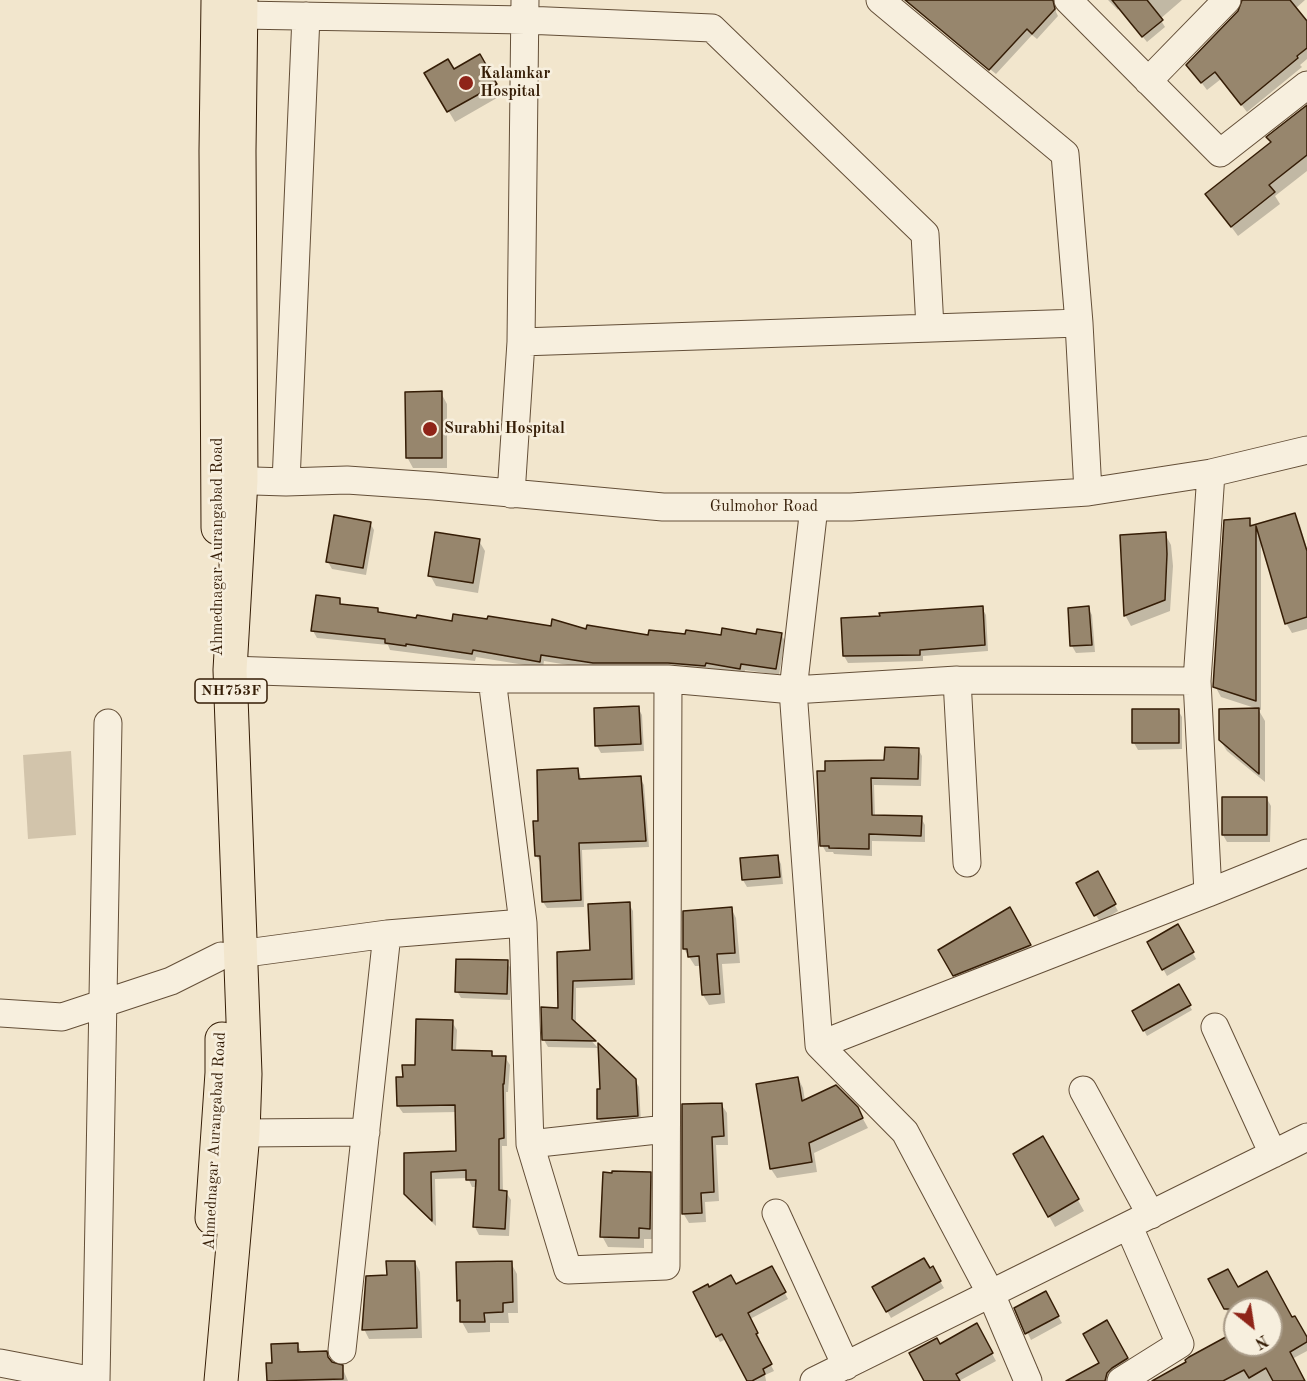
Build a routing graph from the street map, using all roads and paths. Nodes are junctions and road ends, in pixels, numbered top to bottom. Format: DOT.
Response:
graph roads {
  1 [pos="880,0"];
  2 [pos="1068,0"];
  3 [pos="1227,0"];
  4 [pos="234,5"];
  5 [pos="525,10"];
  6 [pos="306,16"];
  7 [pos="1148,81"];
  8 [pos="1307,85"];
  9 [pos="1080,323"];
  10 [pos="930,328"];
  11 [pos="521,342"];
  12 [pos="1307,450"];
  13 [pos="1211,472"];
  14 [pos="229,480"];
  15 [pos="286,482"];
  16 [pos="1088,492"];
  17 [pos="511,494"];
  18 [pos="814,507"];
  19 [pos="230,670"];
  20 [pos="492,679"];
  21 [pos="668,679"];
  22 [pos="957,681"];
  23 [pos="1197,681"];
  24 [pos="793,690"];
  25 [pos="108,723"];
  26 [pos="1307,853"];
  27 [pos="967,863"];
  28 [pos="1208,893"];
  29 [pos="523,923"];
  30 [pos="387,934"];
  31 [pos="230,955"];
  32 [pos="102,1004"];
  33 [pos="0,1013"];
  34 [pos="1215,1027"];
  35 [pos="819,1045"];
  36 [pos="1083,1090"];
  37 [pos="666,1129"];
  38 [pos="366,1132"];
  39 [pos="243,1133"];
  40 [pos="1307,1137"];
  41 [pos="530,1144"];
  42 [pos="1272,1154"];
  43 [pos="776,1213"];
  44 [pos="1140,1221"];
  45 [pos="991,1294"];
  46 [pos="342,1350"];
  47 [pos="0,1363"];
  48 [pos="846,1366"];
  49 [pos="95,1381"];
  50 [pos="199,1381"];
  51 [pos="221,1381"];
  52 [pos="814,1381"];
  53 [pos="1028,1381"];
  54 [pos="1121,1381"];
  1 -- 9 [label="street"];
  2 -- 7 [label="street"];
  3 -- 7 [label="street"];
  4 -- 6 [label="street"];
  4 -- 14 [label="highway, Ahmednagar Aurangabad Road / NH753F"];
  5 -- 6 [label="street"];
  5 -- 10 [label="street"];
  5 -- 11 [label="street"];
  6 -- 15 [label="street"];
  7 -- 8 [label="street"];
  9 -- 10 [label="street"];
  9 -- 16 [label="street"];
  10 -- 11 [label="street"];
  11 -- 17 [label="street"];
  12 -- 13 [label="street, Gulmohor Road"];
  13 -- 16 [label="street, Gulmohor Road"];
  13 -- 23 [label="street"];
  14 -- 15 [label="street, Gulmohor Road"];
  14 -- 19 [label="highway, NH753F"];
  14 -- 31 [label="highway, Ahmednagar Aurangabad Road / NH753F"];
  15 -- 17 [label="street, Gulmohor Road"];
  16 -- 18 [label="street, Gulmohor Road"];
  17 -- 18 [label="street, Gulmohor Road"];
  18 -- 24 [label="street"];
  19 -- 20 [label="street"];
  19 -- 31 [label="highway, NH753F"];
  20 -- 21 [label="street"];
  20 -- 29 [label="street"];
  21 -- 24 [label="street"];
  21 -- 37 [label="street"];
  22 -- 23 [label="street"];
  22 -- 24 [label="street"];
  22 -- 27 [label="street"];
  23 -- 28 [label="street"];
  24 -- 35 [label="street"];
  25 -- 32 [label="street"];
  26 -- 28 [label="street"];
  28 -- 35 [label="street"];
  29 -- 30 [label="street"];
  29 -- 41 [label="street"];
  30 -- 31 [label="street"];
  30 -- 38 [label="street"];
  31 -- 32 [label="street"];
  31 -- 39 [label="highway, NH753F"];
  31 -- 50 [label="highway, Ahmednagar Aurangabad Road / NH753F"];
  32 -- 33 [label="street"];
  32 -- 49 [label="street"];
  34 -- 42 [label="street"];
  35 -- 45 [label="street"];
  36 -- 44 [label="street"];
  37 -- 41 [label="street"];
  37 -- 41 [label="street"];
  38 -- 39 [label="street"];
  38 -- 46 [label="street"];
  39 -- 51 [label="highway, NH753F"];
  40 -- 42 [label="street"];
  42 -- 44 [label="street"];
  43 -- 48 [label="street"];
  44 -- 45 [label="street"];
  44 -- 54 [label="street"];
  45 -- 48 [label="street"];
  45 -- 53 [label="street"];
  47 -- 49 [label="street"];
  48 -- 52 [label="street"];
}
